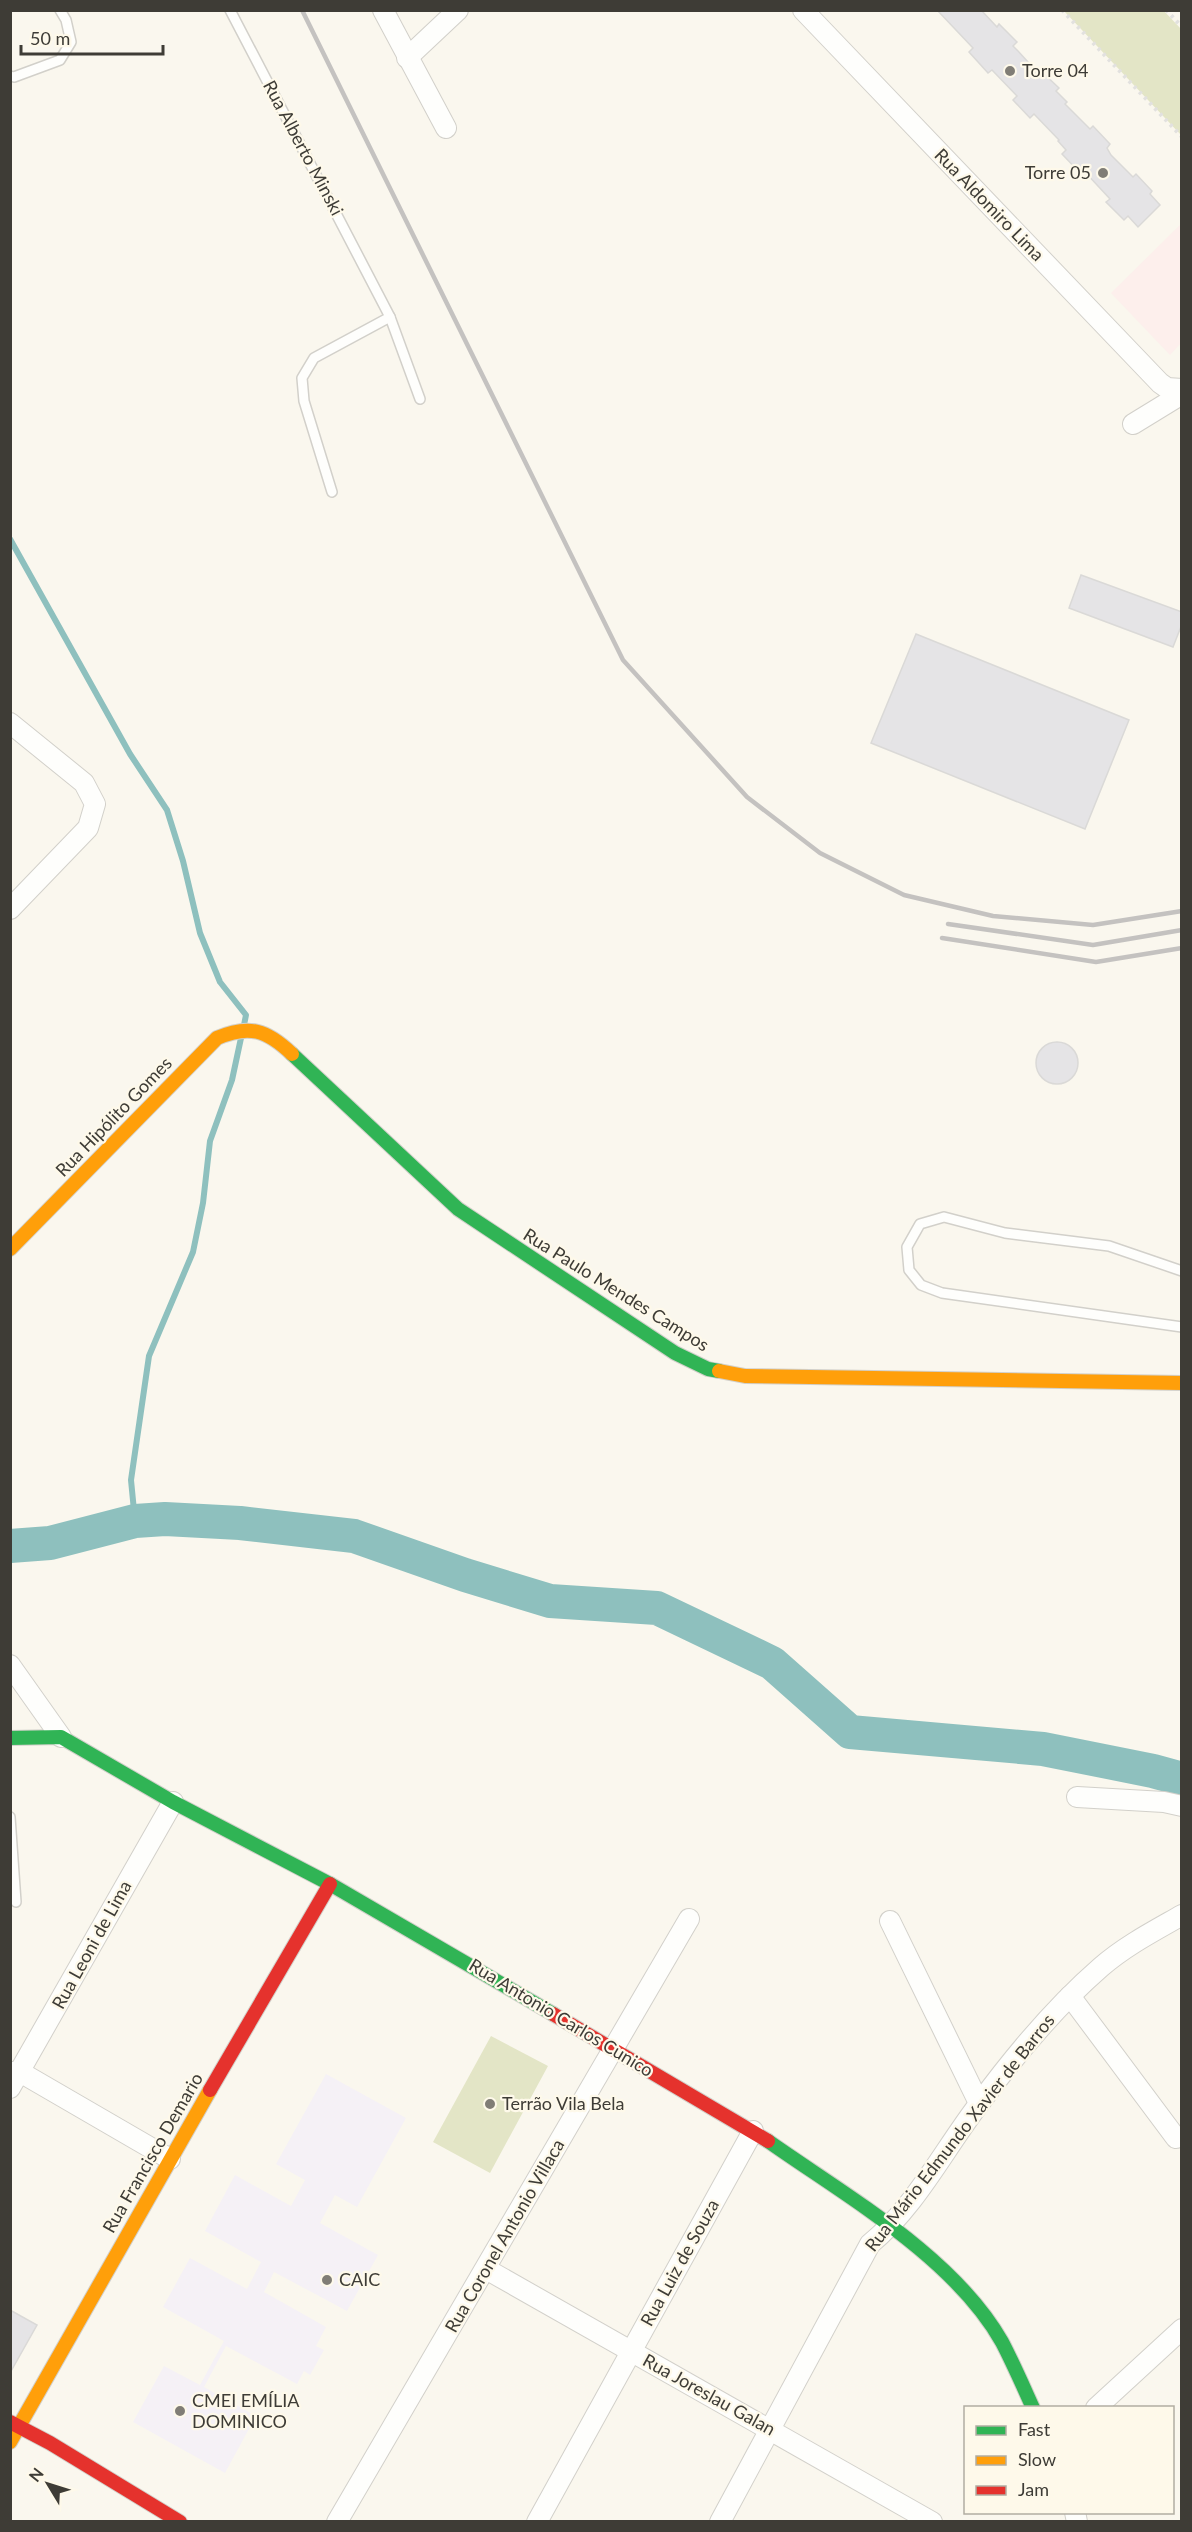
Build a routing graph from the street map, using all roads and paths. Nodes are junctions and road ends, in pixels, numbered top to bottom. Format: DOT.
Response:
graph roads {
  1 [pos="60,10"];
  2 [pos="230,10"];
  3 [pos="383,10"];
  4 [pos="458,10"];
  5 [pos="803,10"];
  6 [pos="1062,10"];
  7 [pos="1166,10"];
  8 [pos="1182,27"];
  9 [pos="407,58"];
  10 [pos="10,76"];
  11 [pos="446,128"];
  12 [pos="1182,137"];
  13 [pos="390,317"];
  14 [pos="1182,389"];
  15 [pos="1182,394"];
  16 [pos="420,399"];
  17 [pos="1133,424"];
  18 [pos="332,492"];
  19 [pos="10,723"];
  20 [pos="10,909"];
  21 [pos="253,1030"];
  22 [pos="10,1250"];
  23 [pos="1182,1272"];
  24 [pos="1182,1327"];
  25 [pos="1182,1383"];
  26 [pos="10,1665"];
  27 [pos="61,1737"];
  28 [pos="10,1738"];
  29 [pos="1077,1797"];
  30 [pos="173,1802"];
  31 [pos="1182,1806"];
  32 [pos="10,1817"];
  33 [pos="330,1884"];
  34 [pos="16,1902"];
  35 [pos="1182,1915"];
  36 [pos="689,1919"];
  37 [pos="890,1921"];
  38 [pos="1070,1996"];
  39 [pos="612,2050"];
  40 [pos="14,2077"];
  41 [pos="979,2103"];
  42 [pos="753,2131"];
  43 [pos="1176,2138"];
  44 [pos="170,2159"];
  45 [pos="891,2226"];
  46 [pos="486,2269"];
  47 [pos="1182,2328"];
  48 [pos="631,2351"];
  49 [pos="1032,2406"];
  50 [pos="1098,2406"];
  51 [pos="15,2424"];
  52 [pos="771,2430"];
  53 [pos="10,2442"];
  54 [pos="180,2522"];
  55 [pos="337,2522"];
  56 [pos="537,2522"];
  57 [pos="720,2522"];
  58 [pos="932,2522"];
  1 -- 10 [label="lane"];
  2 -- 13 [label="lane, Rua Alberto Minski"];
  3 -- 9 [label="street"];
  4 -- 9 [label="street"];
  5 -- 14 [label="street, Rua Aldomiro Lima"];
  6 -- 12 [label="path"];
  7 -- 8 [label="path"];
  9 -- 11 [label="street"];
  13 -- 16 [label="lane, Rua Alberto Minski"];
  13 -- 18 [label="lane"];
  15 -- 17 [label="street"];
  19 -- 20 [label="street"];
  21 -- 22 [label="street, Rua Hipólito Gomes"];
  21 -- 25 [label="street, Rua Paulo Mendes Campos"];
  23 -- 24 [label="lane"];
  26 -- 27 [label="street"];
  27 -- 28 [label="street"];
  27 -- 30 [label="street, Rua Antonio Carlos Cunico"];
  29 -- 31 [label="street"];
  30 -- 33 [label="street, Rua Antonio Carlos Cunico"];
  30 -- 40 [label="street, Rua Leoni de Lima"];
  32 -- 34 [label="lane"];
  33 -- 39 [label="street, Rua Antonio Carlos Cunico"];
  33 -- 44 [label="street, Rua Francisco Demario"];
  35 -- 38 [label="street, Rua Mário Edmundo Xavier de Barros"];
  36 -- 39 [label="street, Rua Coronel Antonio Villaca"];
  37 -- 41 [label="street"];
  38 -- 41 [label="street, Rua Mário Edmundo Xavier de Barros"];
  38 -- 43 [label="street"];
  39 -- 42 [label="street, Rua Antonio Carlos Cunico"];
  39 -- 46 [label="street, Rua Coronel Antonio Villaca"];
  40 -- 44 [label="street"];
  41 -- 45 [label="street, Rua Mário Edmundo Xavier de Barros"];
  42 -- 45 [label="street, Rua Antonio Carlos Cunico"];
  42 -- 48 [label="street, Rua Luiz de Souza"];
  44 -- 51 [label="street, Rua Francisco Demario"];
  45 -- 49 [label="street, Rua Antonio Carlos Cunico"];
  45 -- 52 [label="street, Rua Mário Edmundo Xavier de Barros"];
  46 -- 48 [label="street, Rua Joreslau Galan"];
  46 -- 55 [label="street, Rua Coronel Antonio Villaca"];
  47 -- 50 [label="street"];
  48 -- 52 [label="street, Rua Joreslau Galan"];
  48 -- 56 [label="street, Rua Luiz de Souza"];
  51 -- 53 [label="street, Rua Francisco Demario"];
  51 -- 54 [label="street"];
  52 -- 57 [label="street, Rua Mário Edmundo Xavier de Barros"];
  52 -- 58 [label="street, Rua Joreslau Galan"];
}
